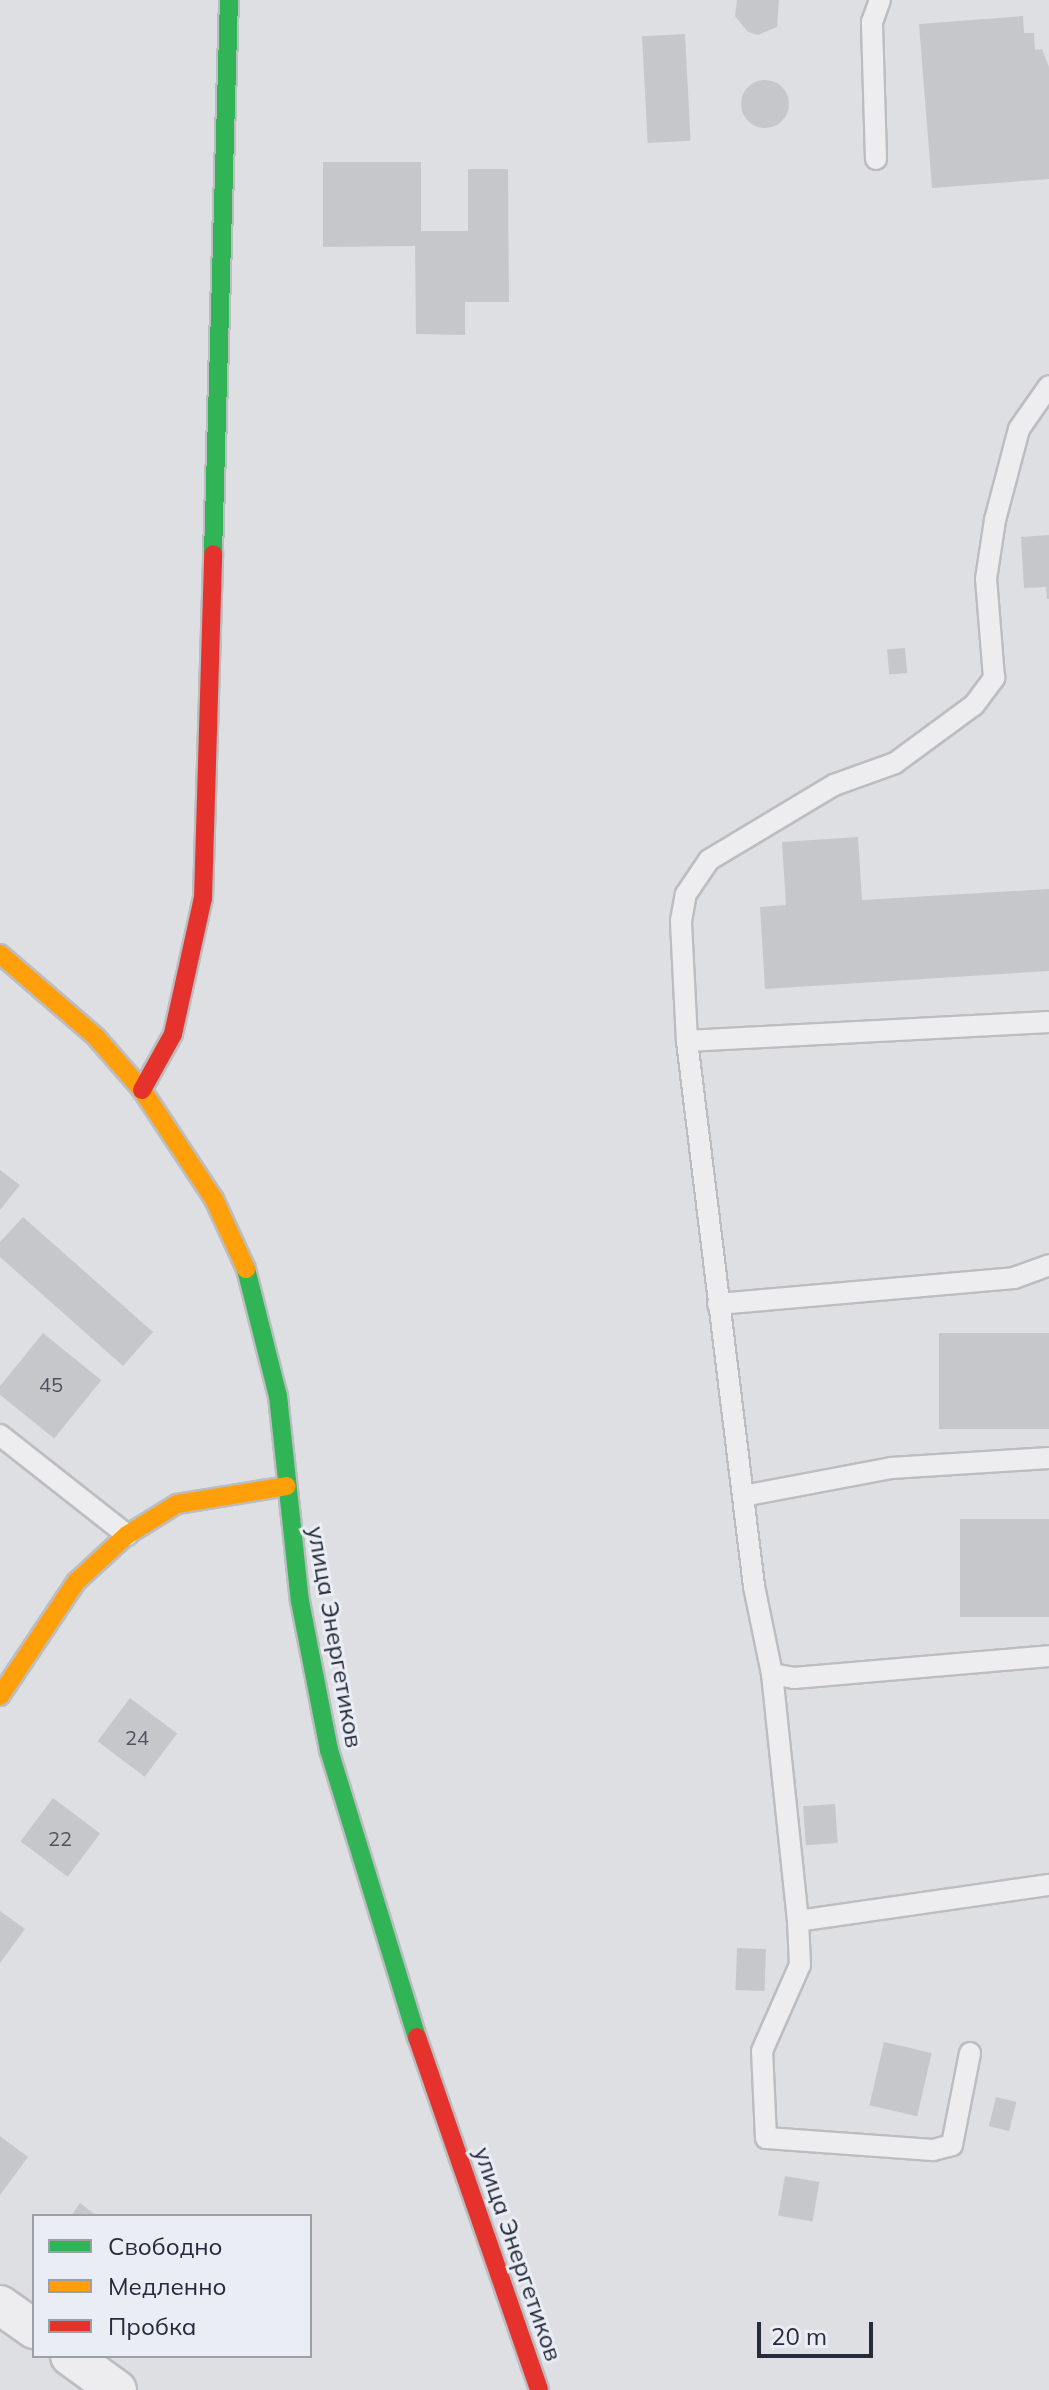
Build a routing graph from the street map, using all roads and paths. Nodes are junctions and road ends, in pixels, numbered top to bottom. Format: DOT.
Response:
graph roads {
  1 [pos="229,0"];
  2 [pos="880,0"];
  3 [pos="876,159"];
  4 [pos="1049,386"];
  5 [pos="0,954"];
  6 [pos="1049,1022"];
  7 [pos="687,1041"];
  8 [pos="142,1090"];
  9 [pos="1049,1265"];
  10 [pos="718,1304"];
  11 [pos="0,1435"];
  12 [pos="1049,1458"];
  13 [pos="287,1486"];
  14 [pos="743,1496"];
  15 [pos="127,1535"];
  16 [pos="1049,1656"];
  17 [pos="772,1674"];
  18 [pos="0,1696"];
  19 [pos="1049,1885"];
  20 [pos="798,1921"];
  21 [pos="970,2053"];
  22 [pos="0,2305"];
  23 [pos="32,2328"];
  24 [pos="73,2358"];
  25 [pos="117,2390"];
  26 [pos="539,2390"];
  1 -- 8 [label="street"];
  2 -- 3 [label="lane"];
  4 -- 7 [label="lane"];
  5 -- 8 [label="street, улица Энергетиков"];
  6 -- 7 [label="lane"];
  7 -- 10 [label="lane"];
  8 -- 13 [label="street, улица Энергетиков"];
  9 -- 10 [label="lane"];
  10 -- 14 [label="lane"];
  11 -- 15 [label="lane"];
  12 -- 14 [label="lane"];
  13 -- 15 [label="street"];
  13 -- 26 [label="street, улица Энергетиков"];
  14 -- 17 [label="lane"];
  15 -- 18 [label="street"];
  16 -- 17 [label="lane"];
  17 -- 20 [label="lane"];
  19 -- 20 [label="lane"];
  20 -- 21 [label="lane"];
  22 -- 23 [label="street"];
  24 -- 25 [label="street"];
}
